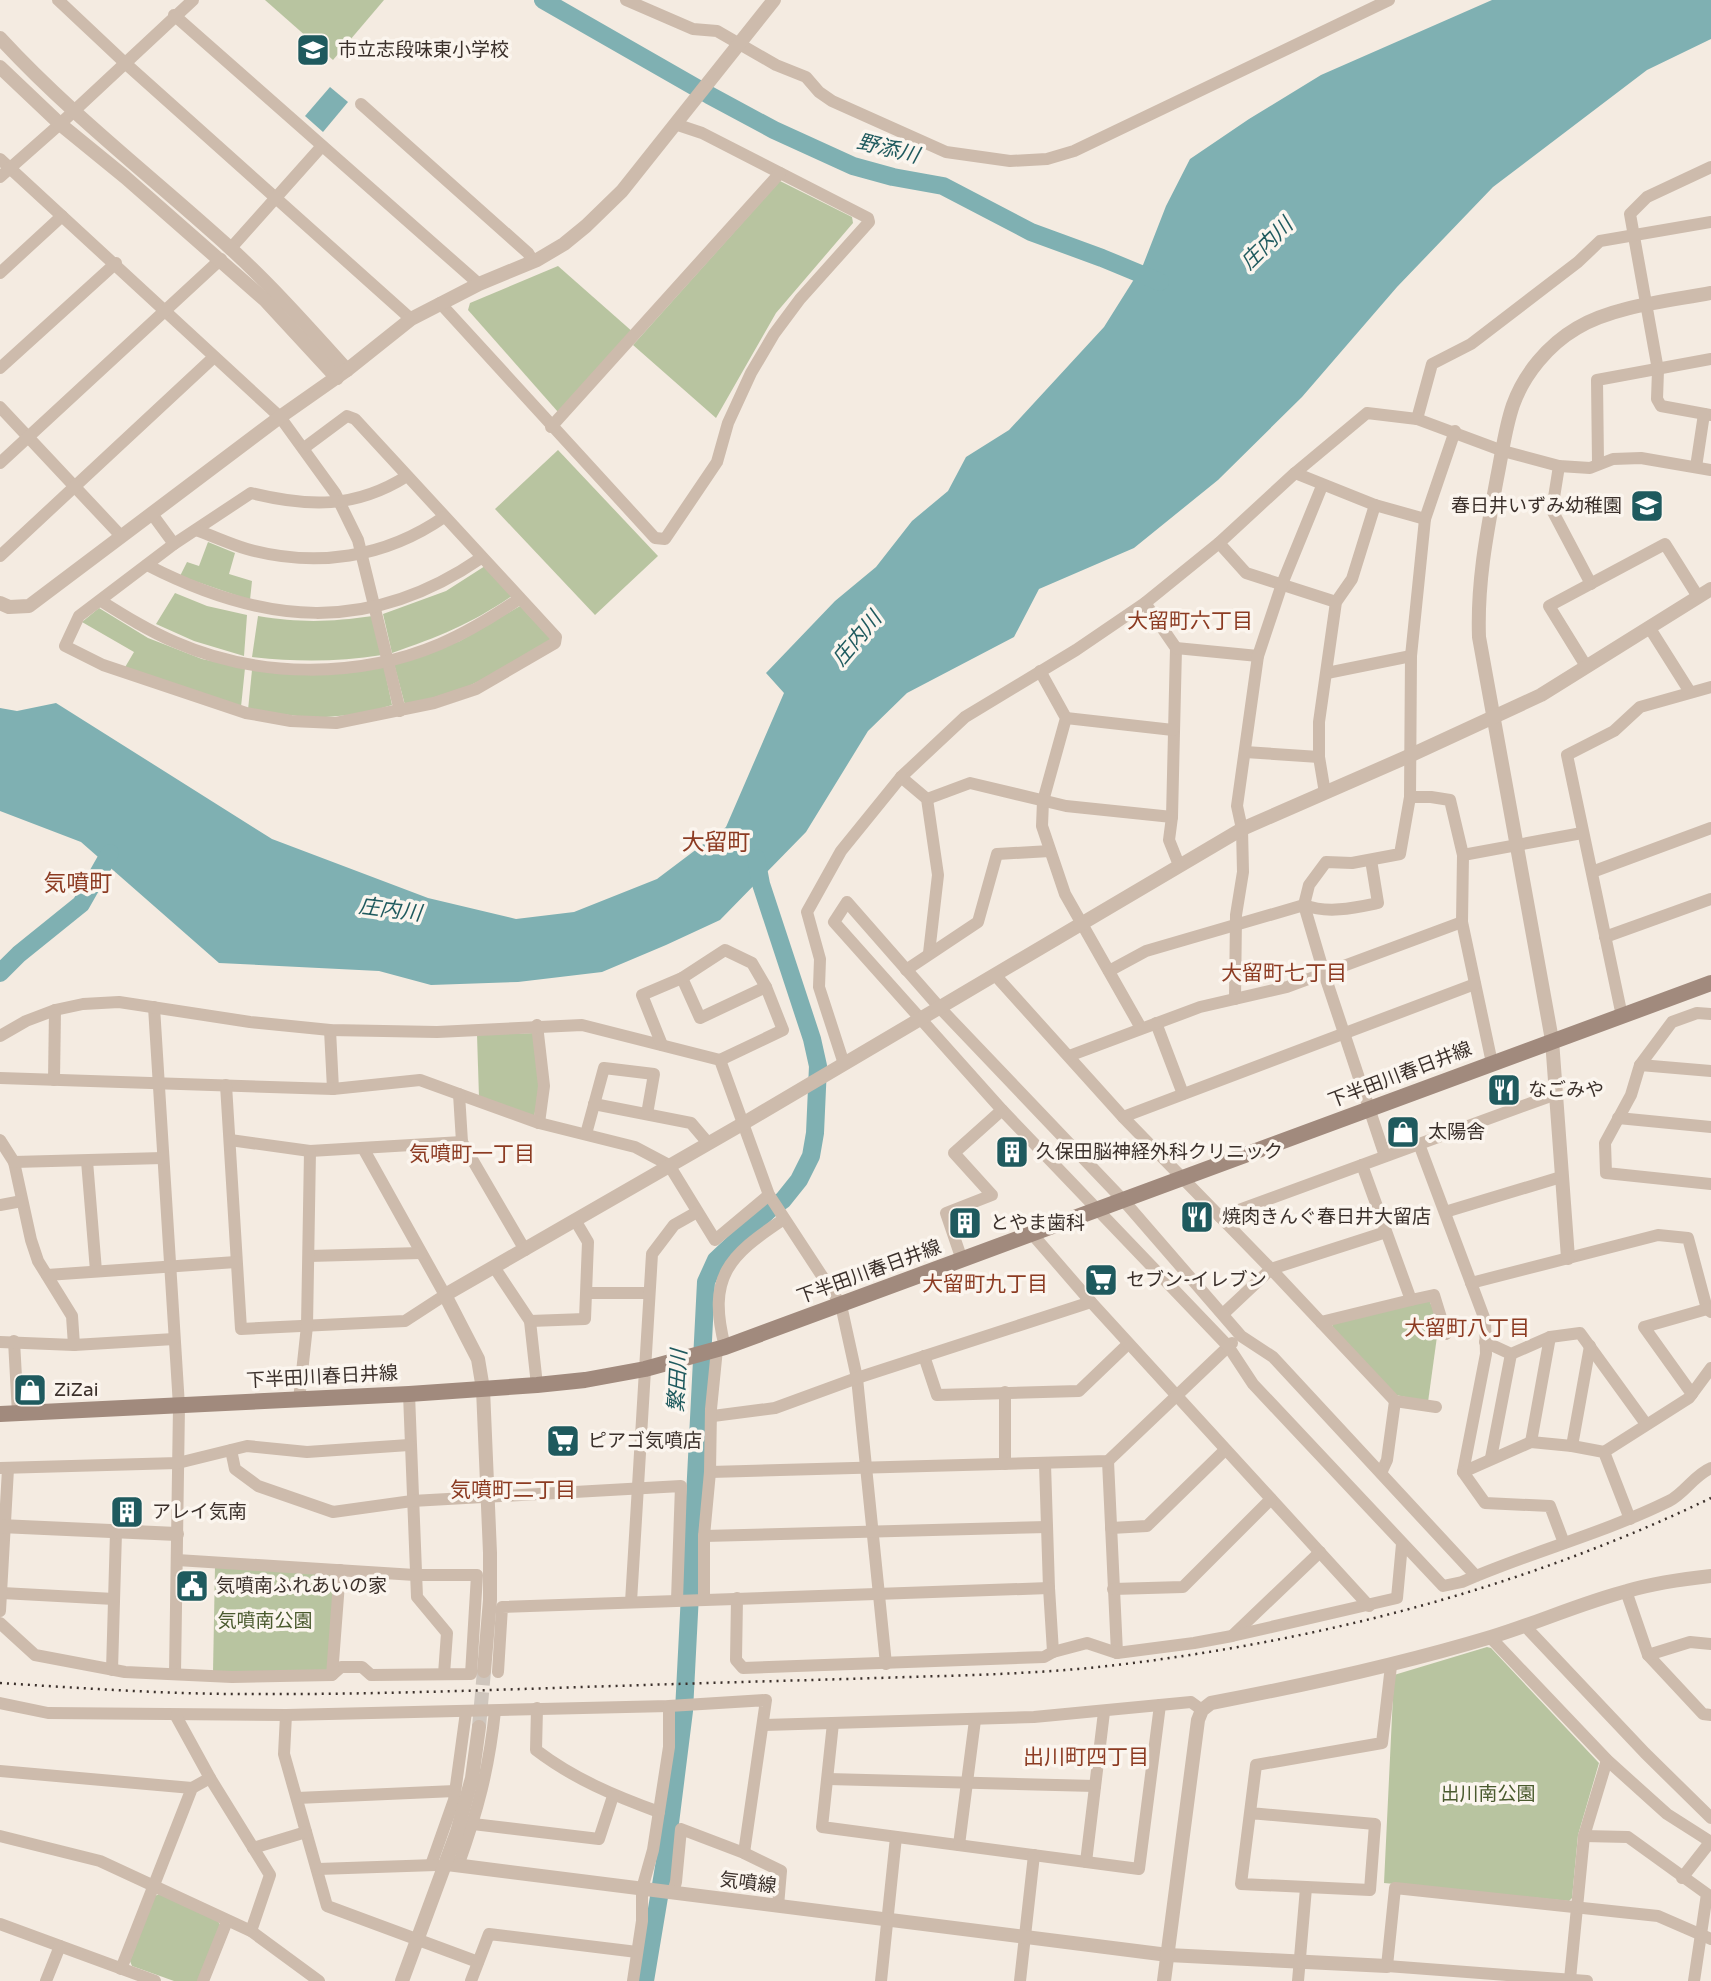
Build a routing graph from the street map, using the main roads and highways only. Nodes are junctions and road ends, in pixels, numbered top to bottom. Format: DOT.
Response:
graph roads {
  1 [pos="1711,983"];
  2 [pos="0,1414"];
  1 -- 2 [label="main road, 下半田川春日井線"];
}
